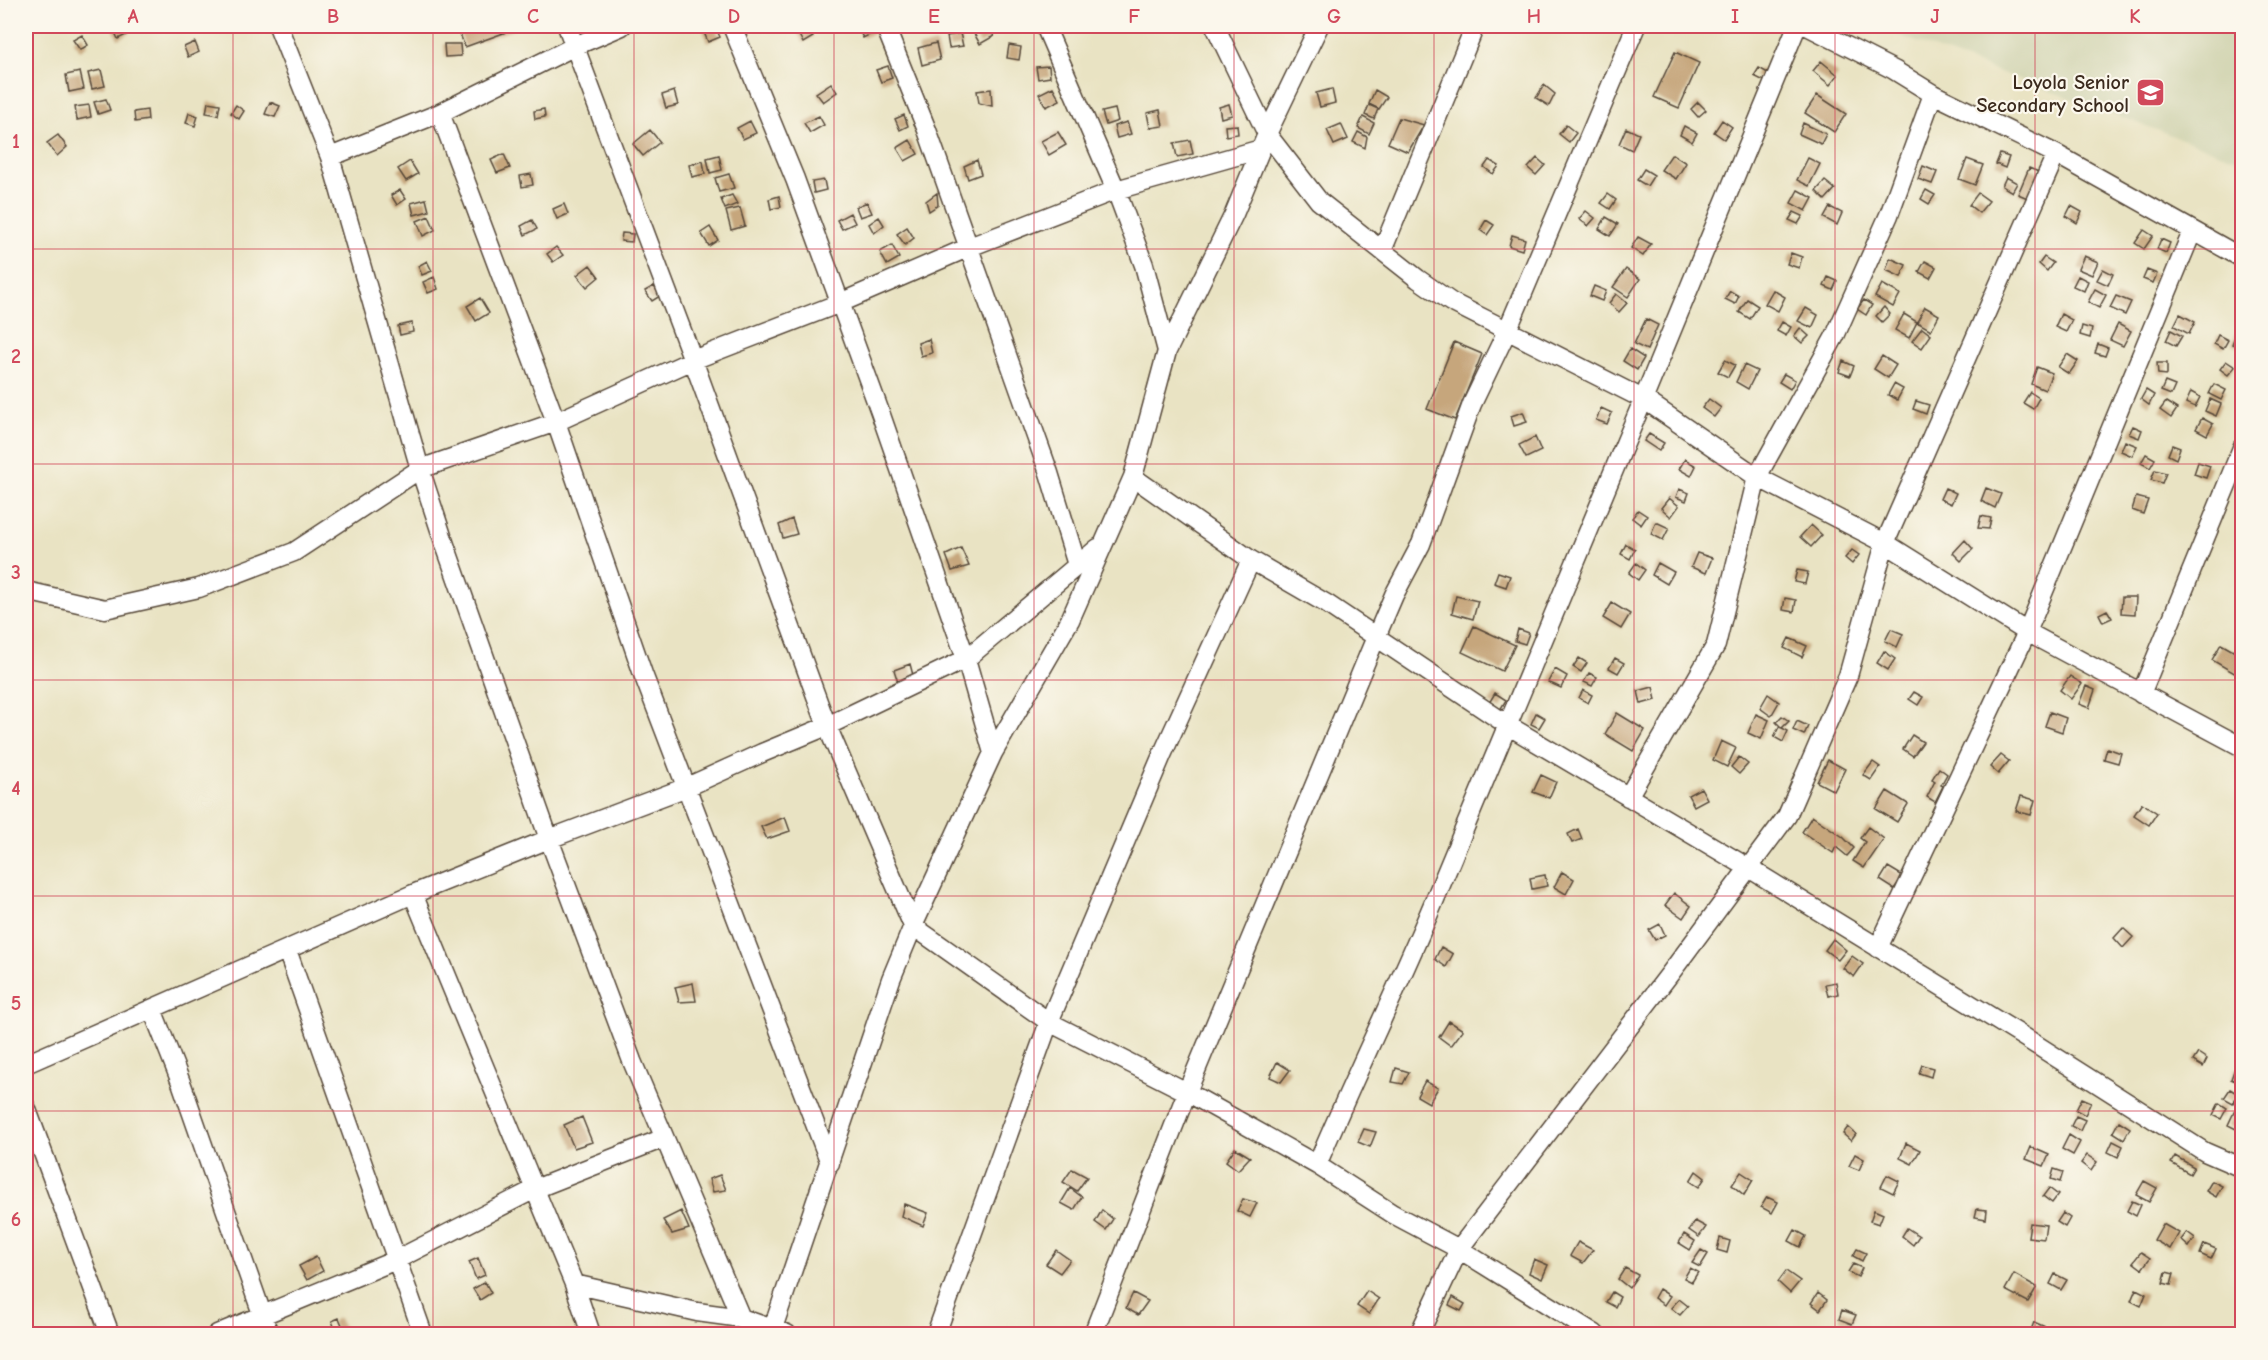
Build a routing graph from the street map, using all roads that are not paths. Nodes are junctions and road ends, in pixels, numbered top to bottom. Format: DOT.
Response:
graph roads {
  1 [pos="278,26"];
  2 [pos="567,26"];
  3 [pos="622,26"];
  4 [pos="732,26"];
  5 [pos="885,26"];
  6 [pos="1045,26"];
  7 [pos="1215,26"];
  8 [pos="1319,26"];
  9 [pos="1475,26"];
  10 [pos="1636,26"];
  11 [pos="1797,26"];
  12 [pos="1807,26"];
  13 [pos="575,46"];
  14 [pos="1934,94"];
  15 [pos="440,113"];
  16 [pos="1264,141"];
  17 [pos="2056,154"];
  18 [pos="330,156"];
  19 [pos="1116,190"];
  20 [pos="2192,232"];
  21 [pos="967,248"];
  22 [pos="1382,251"];
  23 [pos="2242,258"];
  24 [pos="840,303"];
  25 [pos="1507,331"];
  26 [pos="1167,351"];
  27 [pos="693,360"];
  28 [pos="1645,400"];
  29 [pos="556,422"];
  30 [pos="2242,448"];
  31 [pos="420,469"];
  32 [pos="1133,477"];
  33 [pos="1757,477"];
  34 [pos="1885,543"];
  35 [pos="1101,545"];
  36 [pos="1251,560"];
  37 [pos="1077,565"];
  38 [pos="26,591"];
  39 [pos="2027,632"];
  40 [pos="1376,637"];
  41 [pos="966,659"];
  42 [pos="2141,694"];
  43 [pos="827,726"];
  44 [pos="1509,726"];
  45 [pos="2242,747"];
  46 [pos="993,753"];
  47 [pos="687,788"];
  48 [pos="1628,798"];
  49 [pos="549,839"];
  50 [pos="1747,867"];
  51 [pos="413,894"];
  52 [pos="913,926"];
  53 [pos="1878,948"];
  54 [pos="287,950"];
  55 [pos="152,1009"];
  56 [pos="1049,1022"];
  57 [pos="26,1064"];
  58 [pos="1186,1092"];
  59 [pos="26,1107"];
  60 [pos="664,1138"];
  61 [pos="830,1163"];
  62 [pos="1317,1165"];
  63 [pos="2242,1168"];
  64 [pos="535,1189"];
  65 [pos="1459,1249"];
  66 [pos="396,1260"];
  67 [pos="574,1284"];
  68 [pos="262,1315"];
  69 [pos="741,1318"];
  70 [pos="777,1333"];
  71 [pos="110,1335"];
  72 [pos="217,1335"];
  73 [pos="269,1335"];
  74 [pos="423,1335"];
  75 [pos="591,1335"];
  76 [pos="936,1335"];
  77 [pos="1093,1335"];
  78 [pos="1419,1335"];
  79 [pos="1595,1335"];
  1 -- 18 [label="street"];
  2 -- 13 [label="street"];
  3 -- 13 [label="street"];
  4 -- 24 [label="street"];
  5 -- 21 [label="street"];
  6 -- 19 [label="street"];
  7 -- 16 [label="street"];
  8 -- 16 [label="street"];
  9 -- 22 [label="street"];
  10 -- 25 [label="street"];
  11 -- 28 [label="street"];
  12 -- 14 [label="street"];
  13 -- 15 [label="street"];
  13 -- 27 [label="street"];
  14 -- 17 [label="street"];
  14 -- 33 [label="street"];
  15 -- 18 [label="street"];
  15 -- 29 [label="street"];
  16 -- 19 [label="street"];
  16 -- 22 [label="street"];
  16 -- 26 [label="street"];
  17 -- 20 [label="street"];
  17 -- 34 [label="street"];
  18 -- 31 [label="street"];
  19 -- 21 [label="street"];
  19 -- 26 [label="street"];
  20 -- 23 [label="street"];
  20 -- 39 [label="street"];
  21 -- 24 [label="street"];
  21 -- 37 [label="street"];
  22 -- 25 [label="street"];
  24 -- 27 [label="street"];
  24 -- 41 [label="street"];
  25 -- 28 [label="street"];
  25 -- 40 [label="street"];
  26 -- 32 [label="street"];
  27 -- 29 [label="street"];
  27 -- 43 [label="street"];
  28 -- 33 [label="street"];
  28 -- 44 [label="street"];
  29 -- 31 [label="street"];
  29 -- 47 [label="street"];
  30 -- 42 [label="street"];
  31 -- 38 [label="street"];
  31 -- 49 [label="street"];
  32 -- 35 [label="street"];
  32 -- 36 [label="street"];
  33 -- 34 [label="street"];
  33 -- 48 [label="street"];
  34 -- 39 [label="street"];
  34 -- 50 [label="street"];
  35 -- 37 [label="street"];
  35 -- 46 [label="street"];
  36 -- 40 [label="street"];
  36 -- 56 [label="street"];
  37 -- 41 [label="street"];
  39 -- 42 [label="street"];
  39 -- 53 [label="street"];
  40 -- 44 [label="street"];
  40 -- 58 [label="street"];
  41 -- 43 [label="street"];
  41 -- 46 [label="street"];
  42 -- 45 [label="street"];
  43 -- 47 [label="street"];
  43 -- 52 [label="street"];
  44 -- 48 [label="street"];
  44 -- 62 [label="street"];
  46 -- 52 [label="street"];
  47 -- 49 [label="street"];
  47 -- 61 [label="street"];
  48 -- 50 [label="street"];
  49 -- 51 [label="street"];
  49 -- 60 [label="street"];
  50 -- 53 [label="street"];
  50 -- 65 [label="street"];
  51 -- 54 [label="street"];
  51 -- 64 [label="street"];
  52 -- 56 [label="street"];
  52 -- 61 [label="street"];
  53 -- 63 [label="street"];
  54 -- 55 [label="street"];
  54 -- 66 [label="street"];
  55 -- 57 [label="street"];
  55 -- 68 [label="street"];
  56 -- 58 [label="street"];
  56 -- 76 [label="street"];
  58 -- 62 [label="street"];
  58 -- 77 [label="street"];
  59 -- 71 [label="street"];
  60 -- 64 [label="street"];
  60 -- 69 [label="street"];
  61 -- 70 [label="street"];
  62 -- 65 [label="street"];
  64 -- 66 [label="street"];
  64 -- 67 [label="street"];
  65 -- 78 [label="street"];
  65 -- 79 [label="street"];
  66 -- 68 [label="street"];
  66 -- 74 [label="street"];
  67 -- 69 [label="street"];
  67 -- 75 [label="street"];
  68 -- 72 [label="street"];
  68 -- 73 [label="street"];
  69 -- 70 [label="street"];
}
